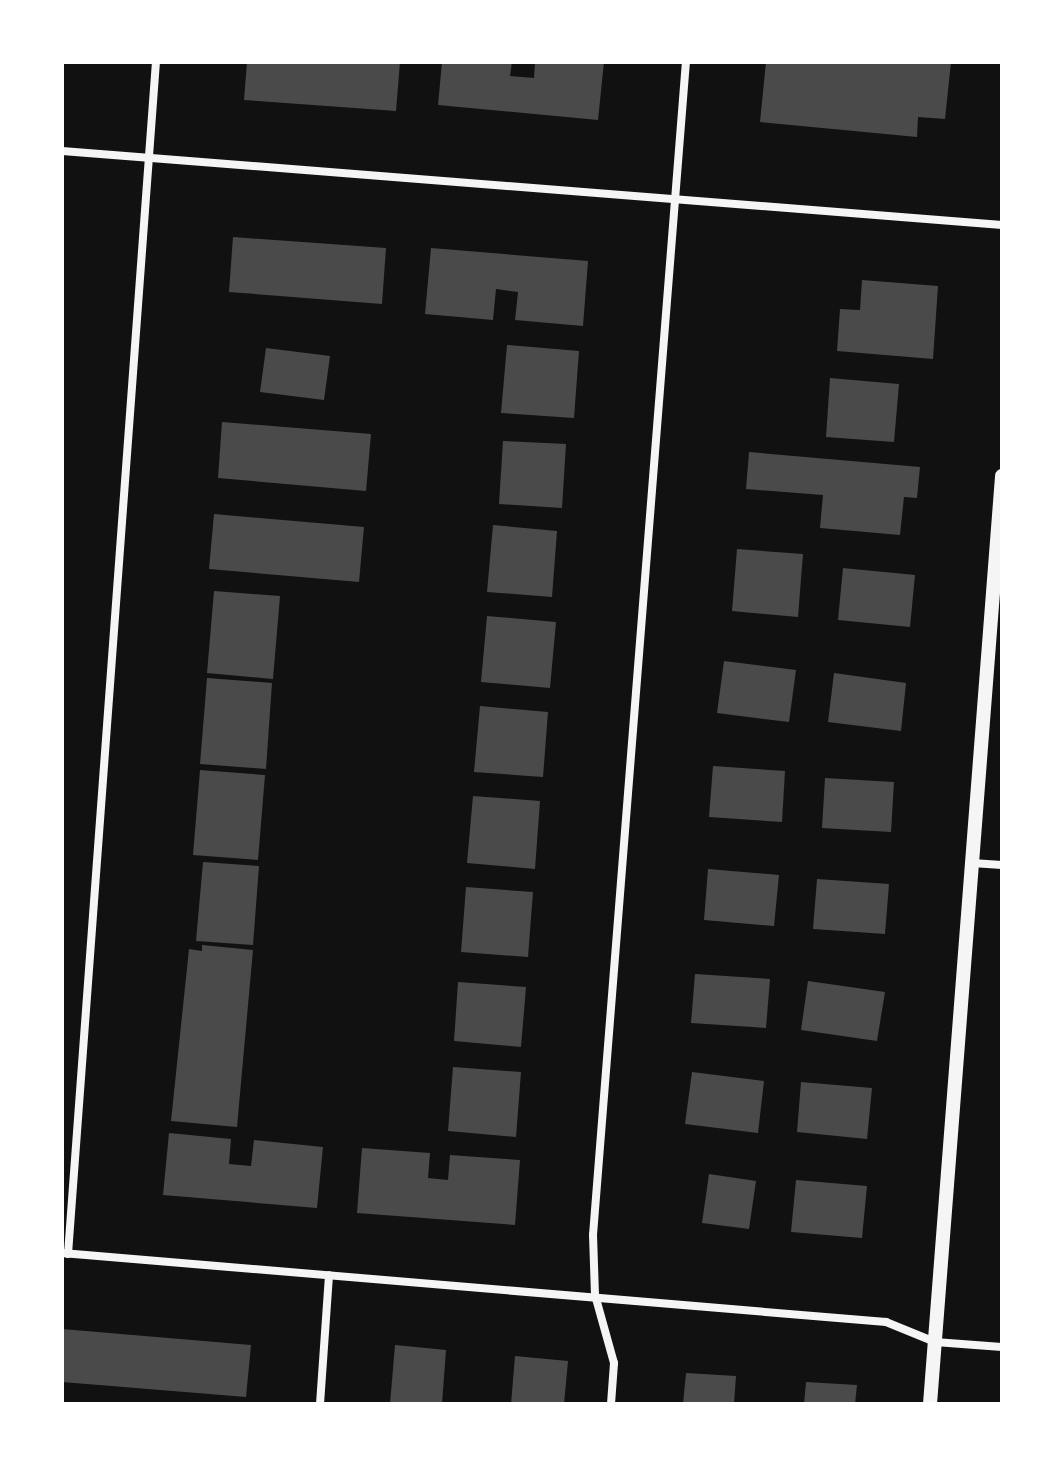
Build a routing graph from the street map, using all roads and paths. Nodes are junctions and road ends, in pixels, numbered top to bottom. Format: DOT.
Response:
graph roads {
  1 [pos="156,62"];
  2 [pos="686,62"];
  3 [pos="62,151"];
  4 [pos="148,158"];
  5 [pos="676,201"];
  6 [pos="1002,225"];
  7 [pos="1002,476"];
  8 [pos="972,863"];
  9 [pos="1002,865"];
  10 [pos="65,1253"];
  11 [pos="329,1275"];
  12 [pos="595,1295"];
  13 [pos="935,1342"];
  14 [pos="1002,1347"];
  15 [pos="320,1404"];
  16 [pos="611,1404"];
  17 [pos="930,1404"];
  1 -- 4 [label="street"];
  2 -- 5 [label="street"];
  3 -- 4 [label="street"];
  4 -- 5 [label="street"];
  4 -- 10 [label="street"];
  5 -- 6 [label="street"];
  5 -- 12 [label="street"];
  7 -- 8 [label="street"];
  8 -- 9 [label="street"];
  8 -- 13 [label="street"];
  10 -- 11 [label="street"];
  11 -- 12 [label="street"];
  11 -- 15 [label="street"];
  12 -- 13 [label="street"];
  12 -- 16 [label="street"];
  13 -- 14 [label="street"];
  13 -- 17 [label="street"];
}
